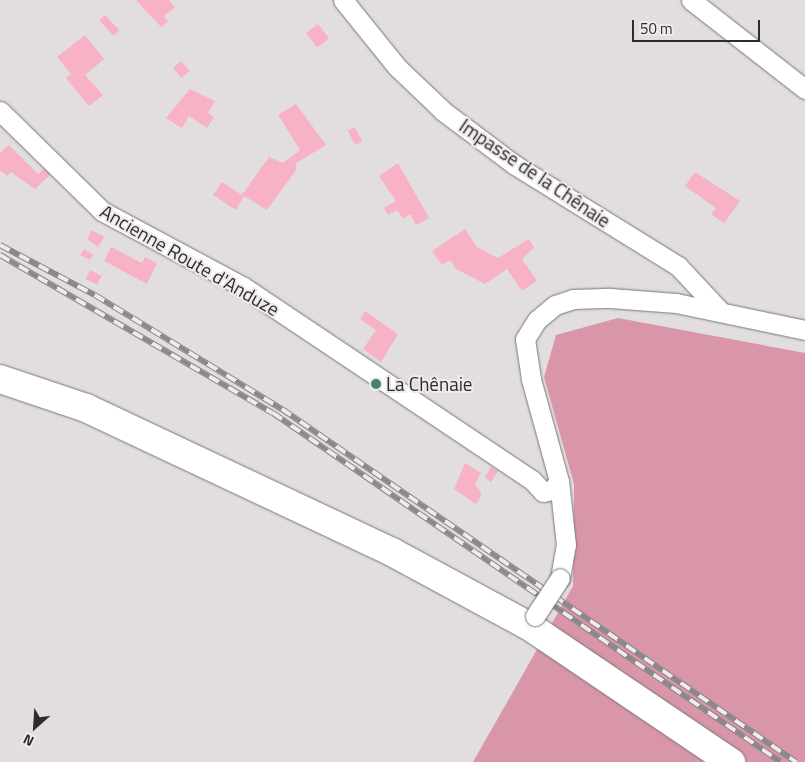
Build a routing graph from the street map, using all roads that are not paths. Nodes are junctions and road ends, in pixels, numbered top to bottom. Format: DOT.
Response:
graph roads {
  1 [pos="342,0"];
  2 [pos="692,0"];
  3 [pos="805,89"];
  4 [pos="0,111"];
  5 [pos="719,310"];
  6 [pos="805,330"];
  7 [pos="0,379"];
  8 [pos="553,459"];
  9 [pos="508,464"];
  10 [pos="559,481"];
  11 [pos="532,621"];
  12 [pos="731,762"];
  1 -- 5 [label="street, Impasse de la Chênaie"];
  2 -- 3 [label="street"];
  4 -- 9 [label="street, Ancienne Route d'Anduze"];
  5 -- 6 [label="street"];
  5 -- 8 [label="street"];
  7 -- 11 [label="main road"];
  8 -- 9 [label="street"];
  8 -- 10 [label="street"];
  9 -- 10 [label="street, Ancienne Route d'Anduze"];
  10 -- 11 [label="street, bridge"];
  11 -- 12 [label="main road"];
}
